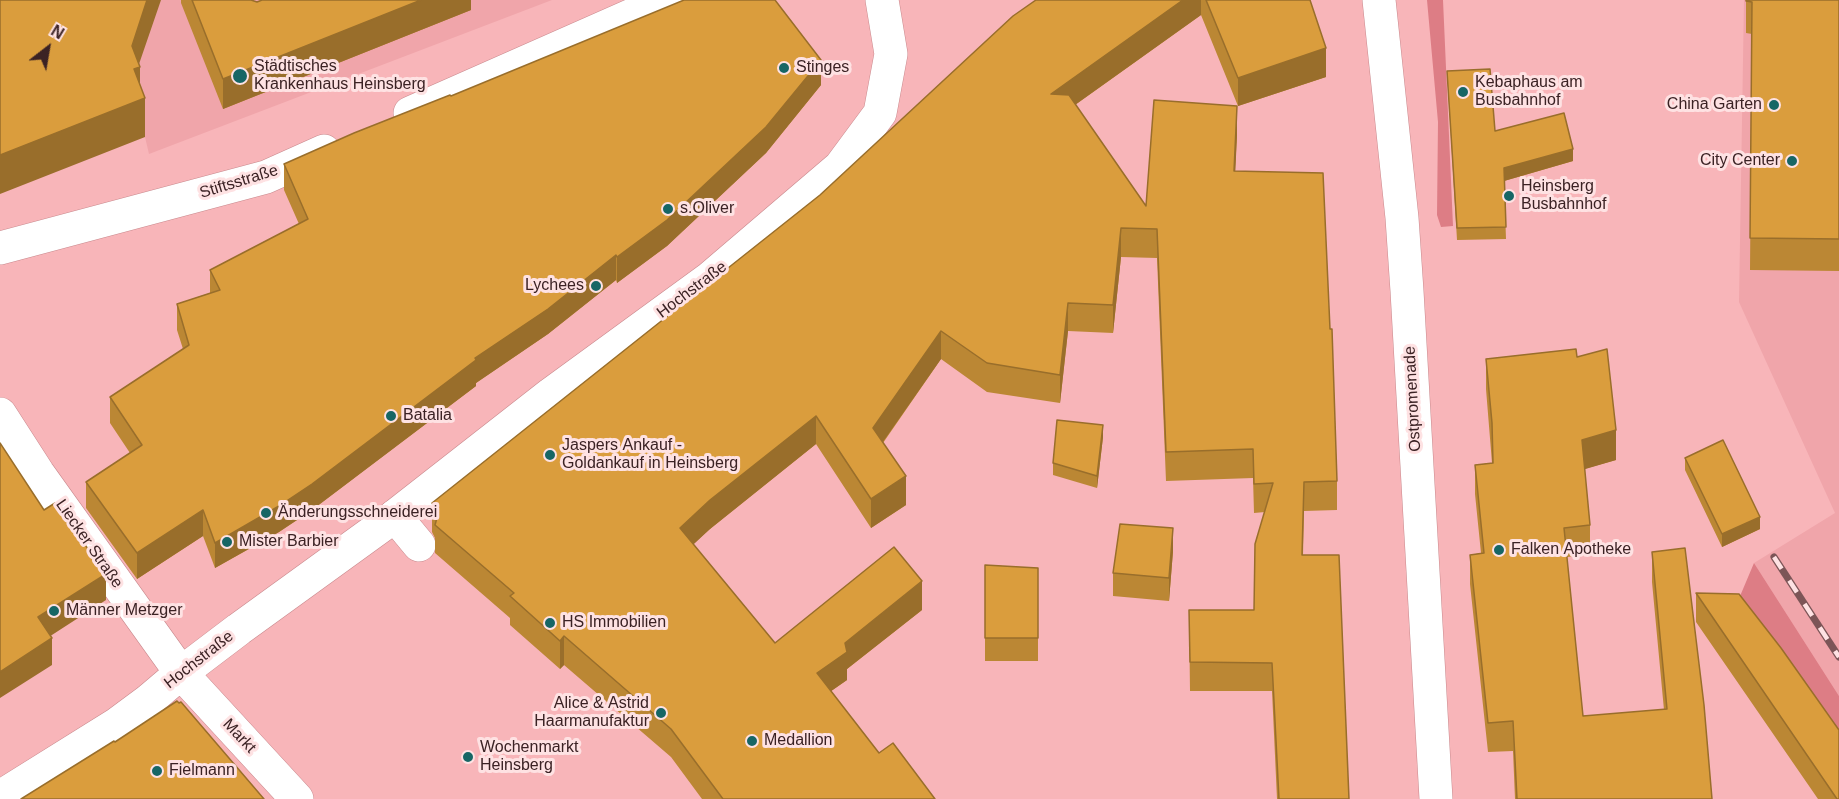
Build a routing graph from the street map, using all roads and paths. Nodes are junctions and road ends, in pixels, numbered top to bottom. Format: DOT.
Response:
graph roads {
  1 [pos="666,0"];
  2 [pos="882,0"];
  3 [pos="1379,0"];
  4 [pos="386,124"];
  5 [pos="353,138"];
  6 [pos="0,249"];
  7 [pos="0,414"];
  8 [pos="395,516"];
  9 [pos="419,545"];
  10 [pos="181,673"];
  11 [pos="0,797"];
  12 [pos="297,799"];
  13 [pos="1436,799"];
  1 -- 4 [label="street"];
  2 -- 8 [label="street, Hochstraße"];
  3 -- 13 [label="street, Ostpromenade"];
  5 -- 6 [label="street, Stiftsstraße"];
  7 -- 10 [label="street, Liecker Straße"];
  8 -- 9 [label="street"];
  8 -- 10 [label="street, Hochstraße"];
  10 -- 11 [label="street, Hochstraße"];
  10 -- 12 [label="street, Markt"];
}
